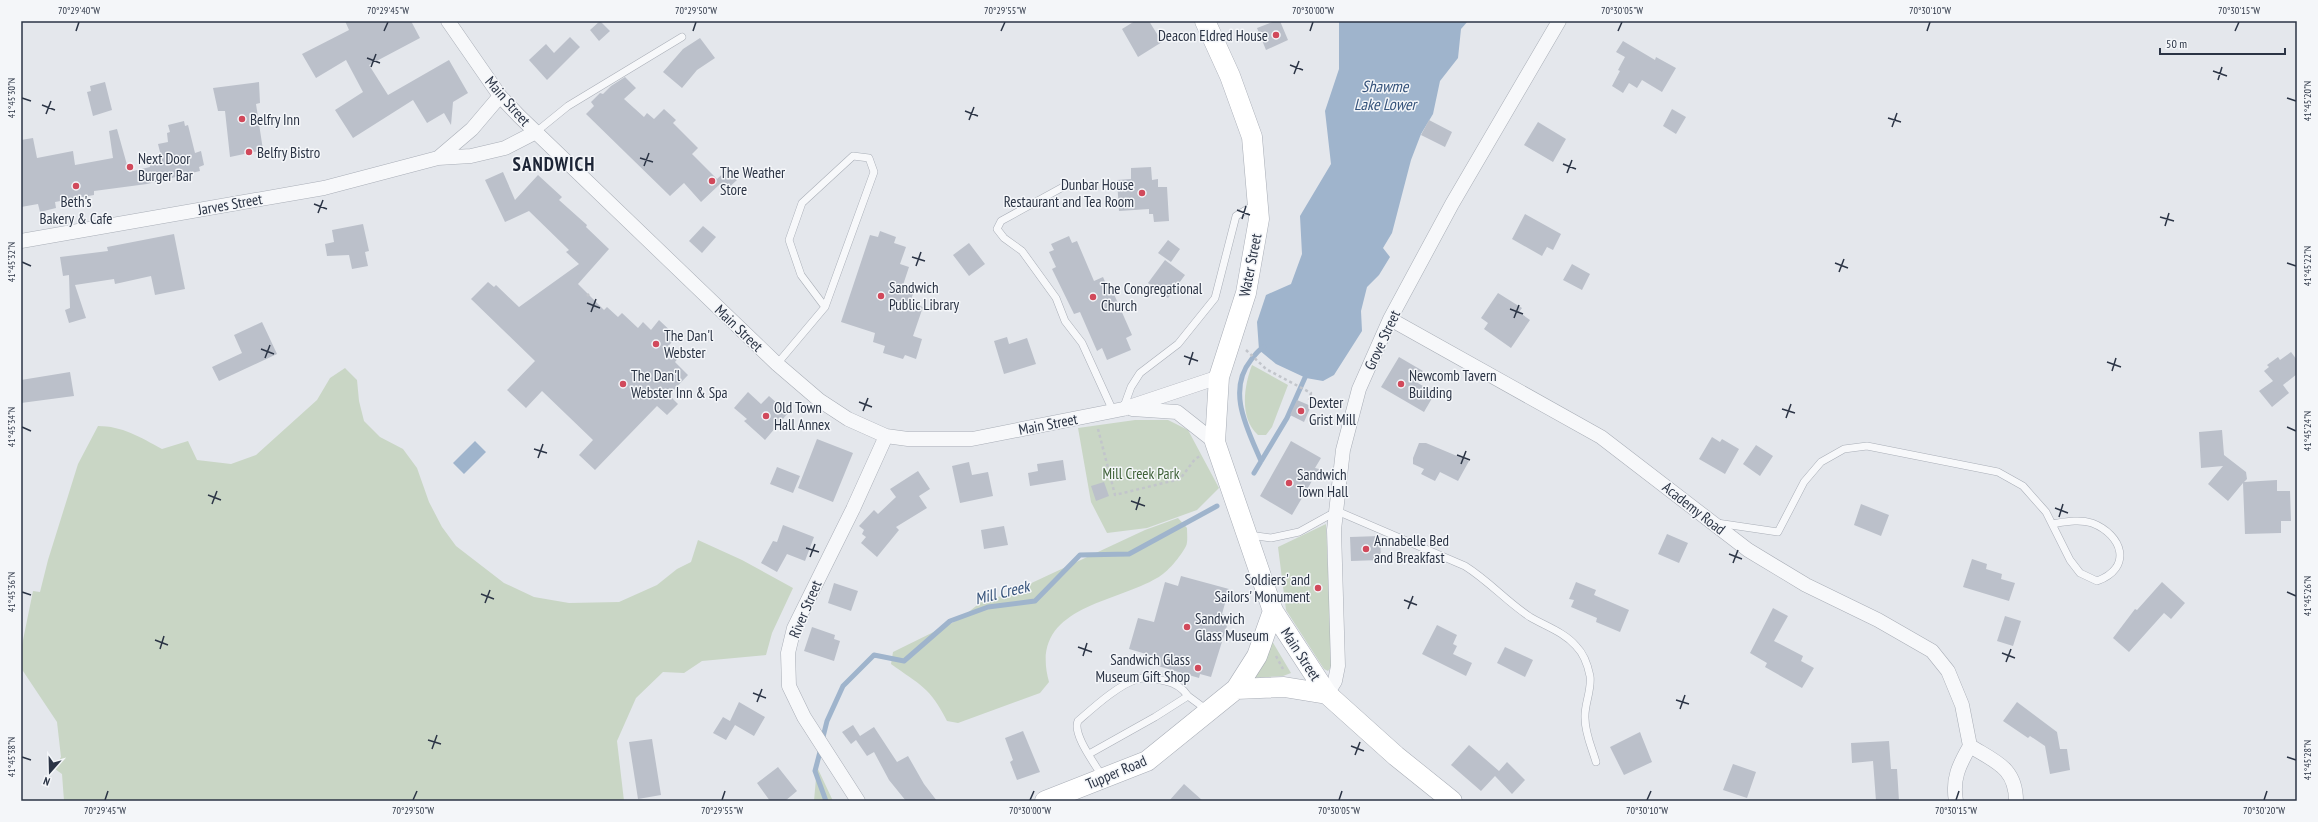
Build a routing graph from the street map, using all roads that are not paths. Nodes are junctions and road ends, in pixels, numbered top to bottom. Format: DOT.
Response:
graph roads {
  1 [pos="448,21"];
  2 [pos="1205,21"];
  3 [pos="1559,21"];
  4 [pos="682,38"];
  5 [pos="500,96"];
  6 [pos="536,132"];
  7 [pos="438,158"];
  8 [pos="1062,187"];
  9 [pos="1258,202"];
  10 [pos="21,241"];
  11 [pos="825,307"];
  12 [pos="1390,319"];
  13 [pos="777,364"];
  14 [pos="1219,377"];
  15 [pos="1118,410"];
  16 [pos="886,436"];
  17 [pos="1216,445"];
  18 [pos="1337,511"];
  19 [pos="1713,522"];
  20 [pos="2052,524"];
  21 [pos="1247,535"];
  22 [pos="1273,611"];
  23 [pos="1236,689"];
  24 [pos="1327,694"];
  25 [pos="1188,696"];
  26 [pos="1209,711"];
  27 [pos="1970,746"];
  28 [pos="1089,754"];
  29 [pos="1596,762"];
  30 [pos="1104,778"];
  31 [pos="858,801"];
  32 [pos="1045,801"];
  33 [pos="1452,801"];
  34 [pos="1956,801"];
  35 [pos="2016,801"];
  1 -- 5 [label="street, Main Street"];
  2 -- 9 [label="main road, Water Street"];
  3 -- 12 [label="street, Grove Street"];
  4 -- 6 [label="lane"];
  5 -- 6 [label="street, Main Street"];
  5 -- 7 [label="street, Jarves Street"];
  6 -- 7 [label="street, Jarves Street"];
  6 -- 13 [label="street, Main Street"];
  7 -- 10 [label="street, Jarves Street"];
  8 -- 15 [label="lane"];
  9 -- 14 [label="main road, Water Street"];
  9 -- 15 [label="lane"];
  11 -- 11 [label="lane"];
  11 -- 13 [label="lane"];
  12 -- 18 [label="street, Grove Street"];
  12 -- 19 [label="street, Academy Road"];
  13 -- 16 [label="street, Main Street"];
  14 -- 15 [label="street, Main Street"];
  14 -- 17 [label="main road, Water Street"];
  15 -- 16 [label="street, Main Street"];
  15 -- 17 [label="street, Main Street"];
  16 -- 31 [label="street, River Street"];
  17 -- 21 [label="main road, Main Street"];
  18 -- 21 [label="lane"];
  18 -- 24 [label="street, Grove Street"];
  18 -- 29 [label="lane"];
  19 -- 20 [label="lane"];
  19 -- 27 [label="street, Academy Road"];
  20 -- 20 [label="lane"];
  21 -- 22 [label="main road, Main Street"];
  22 -- 23 [label="main road, Tupper Road"];
  22 -- 24 [label="main road, Main Street"];
  23 -- 24 [label="main road"];
  23 -- 26 [label="main road, Tupper Road"];
  24 -- 33 [label="main road, Main Street"];
  25 -- 26 [label="lane"];
  25 -- 28 [label="lane"];
  25 -- 28 [label="lane"];
  26 -- 30 [label="main road, Tupper Road"];
  27 -- 34 [label="street"];
  27 -- 35 [label="street"];
  28 -- 30 [label="lane"];
  30 -- 32 [label="main road, Tupper Road"];
}
